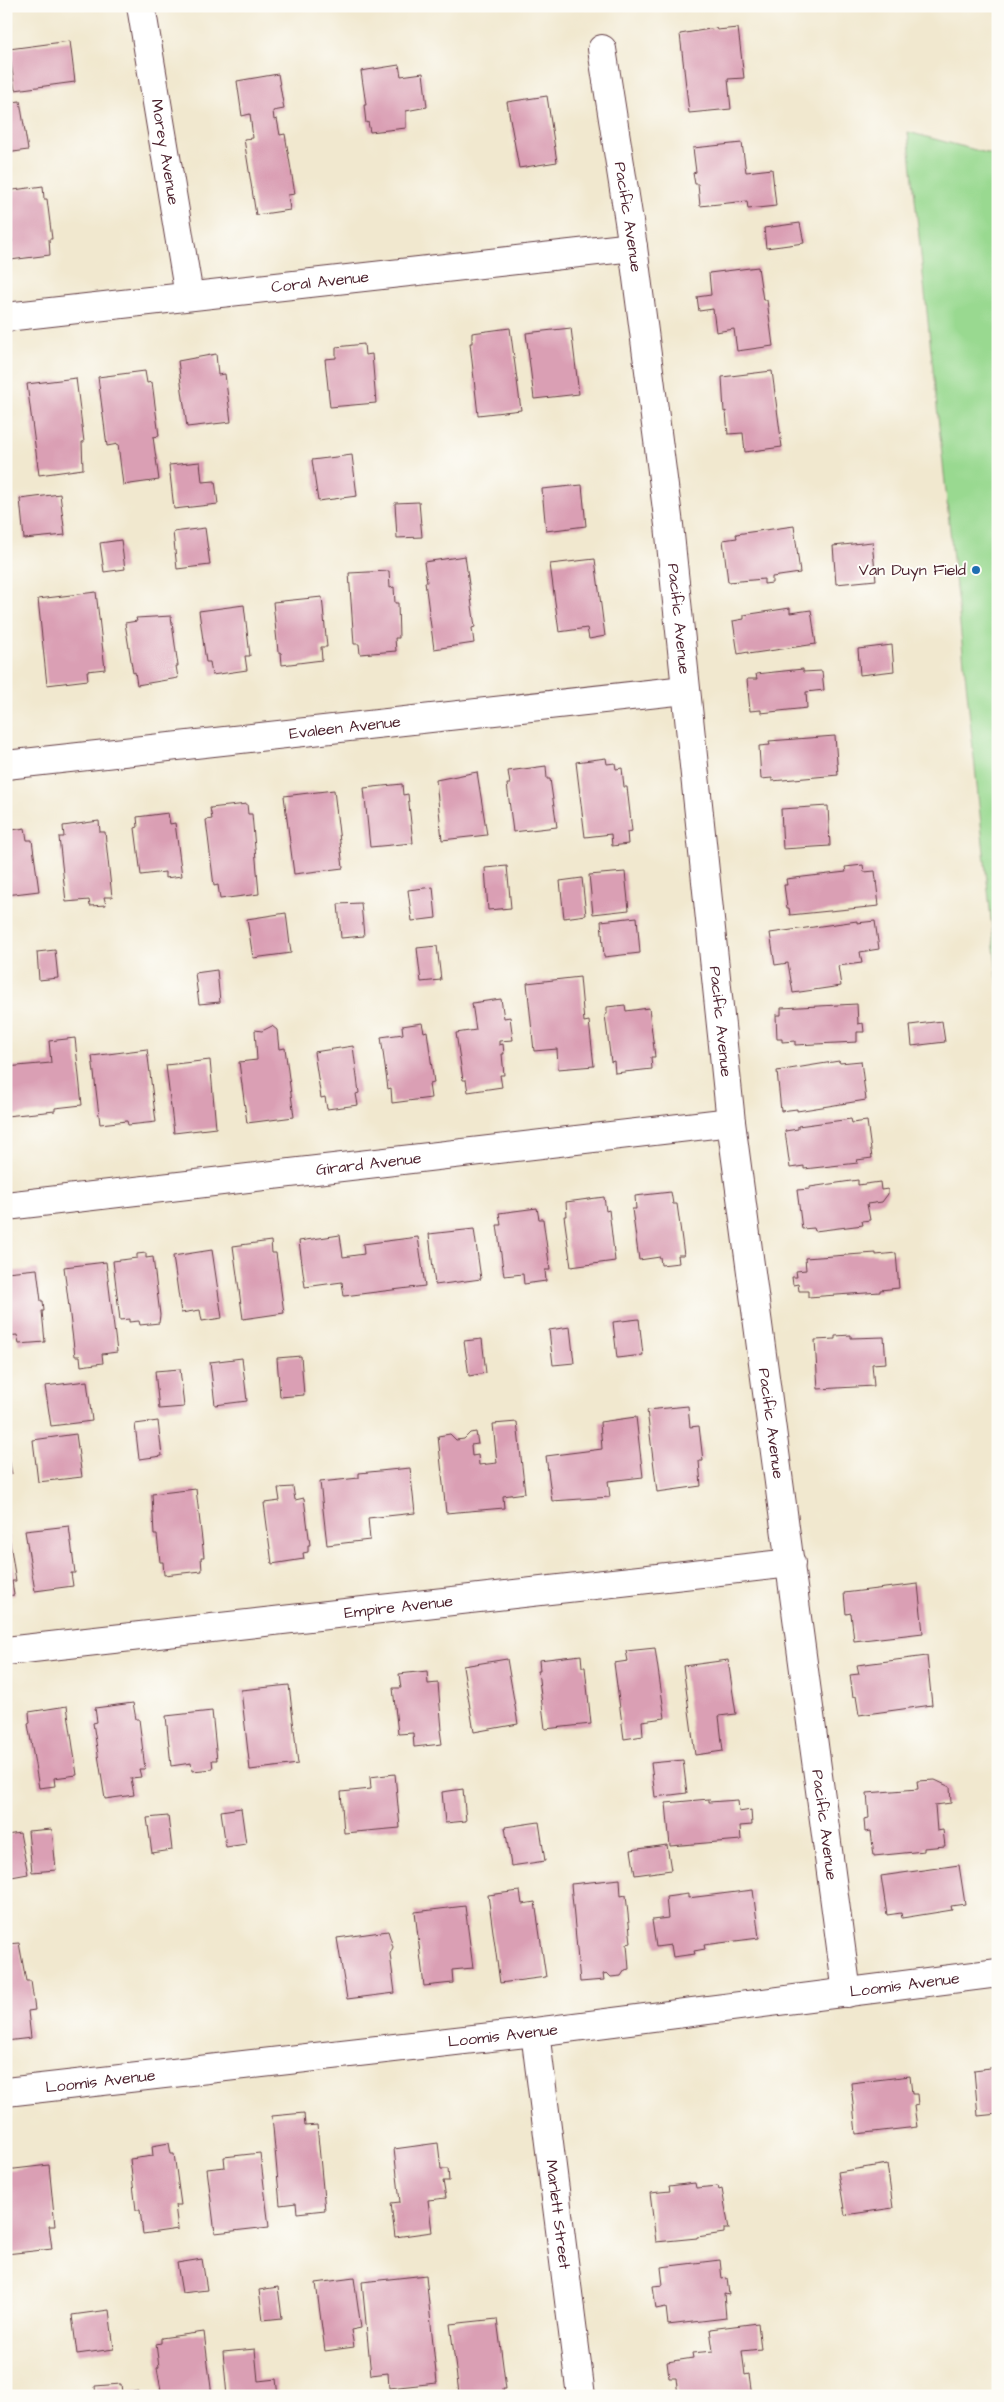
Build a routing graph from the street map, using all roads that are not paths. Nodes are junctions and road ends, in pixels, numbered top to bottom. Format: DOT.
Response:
graph roads {
  1 [pos="141,6"];
  2 [pos="602,49"];
  3 [pos="633,246"];
  4 [pos="189,296"];
  5 [pos="6,317"];
  6 [pos="685,690"];
  7 [pos="6,765"];
  8 [pos="731,1122"];
  9 [pos="6,1206"];
  10 [pos="791,1563"];
  11 [pos="6,1652"];
  12 [pos="998,1973"];
  13 [pos="847,1993"];
  14 [pos="535,2032"];
  15 [pos="6,2092"];
  16 [pos="581,2396"];
  1 -- 4 [label="street, Morey Avenue"];
  2 -- 3 [label="street, Pacific Avenue"];
  3 -- 4 [label="street, Coral Avenue"];
  3 -- 6 [label="street, Pacific Avenue"];
  4 -- 5 [label="street, Coral Avenue"];
  6 -- 7 [label="street, Evaleen Avenue"];
  6 -- 8 [label="street, Pacific Avenue"];
  8 -- 9 [label="street, Girard Avenue"];
  8 -- 10 [label="street, Pacific Avenue"];
  10 -- 11 [label="street, Empire Avenue"];
  10 -- 13 [label="street, Pacific Avenue"];
  12 -- 13 [label="street, Loomis Avenue"];
  13 -- 14 [label="street, Loomis Avenue"];
  14 -- 15 [label="street, Loomis Avenue"];
  14 -- 16 [label="street, Marlett Street"];
}
